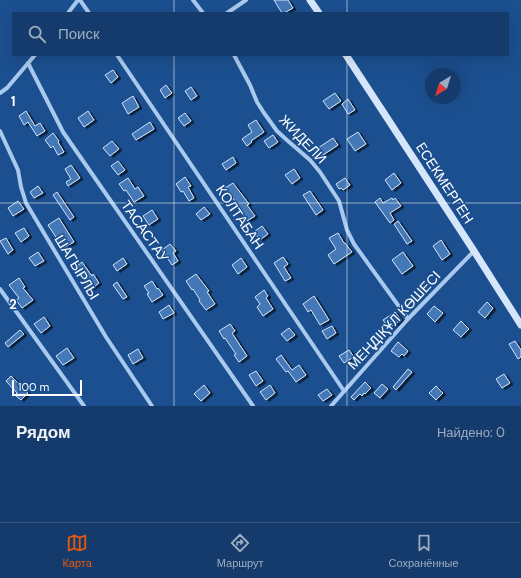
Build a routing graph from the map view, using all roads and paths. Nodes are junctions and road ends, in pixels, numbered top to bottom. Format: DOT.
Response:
graph roads {
  1 [pos="79,0"];
  2 [pos="193,0"];
  3 [pos="246,0"];
  4 [pos="310,0"];
  5 [pos="69,12"];
  6 [pos="88,12"];
  7 [pos="202,12"];
  8 [pos="228,12"];
  9 [pos="318,12"];
  10 [pos="33,56"];
  11 [pos="118,56"];
  12 [pos="235,56"];
  13 [pos="347,56"];
  14 [pos="28,63"];
  15 [pos="0,93"];
  16 [pos="0,131"];
  17 [pos="474,251"];
  18 [pos="0,288"];
  19 [pos="408,319"];
  20 [pos="521,325"];
  21 [pos="344,391"];
  22 [pos="84,406"];
  23 [pos="152,406"];
  24 [pos="253,406"];
  25 [pos="331,406"];
  1 -- 5 [label="street"];
  1 -- 6 [label="street"];
  2 -- 7 [label="street"];
  3 -- 8 [label="street"];
  4 -- 9 [label="street"];
  10 -- 14 [label="street"];
  11 -- 21 [label="street, КОЛТАБАН"];
  12 -- 19 [label="street, ЖИДЕЛИ"];
  13 -- 17 [label="street, EСЕКМЕРГЕН"];
  14 -- 15 [label="street"];
  14 -- 24 [label="street, ТАСАСТАУ"];
  16 -- 23 [label="street, ШАГЫРЛЫ"];
  17 -- 19 [label="street, МЕҢДІҚҰЛ КӨШЕСІ"];
  17 -- 20 [label="street, EСЕКМЕРГЕН"];
  18 -- 22 [label="street"];
  19 -- 21 [label="street, МЕҢДІҚҰЛ КӨШЕСІ"];
  21 -- 25 [label="street, МЕҢДІҚҰЛ КӨШЕСІ"];
}
